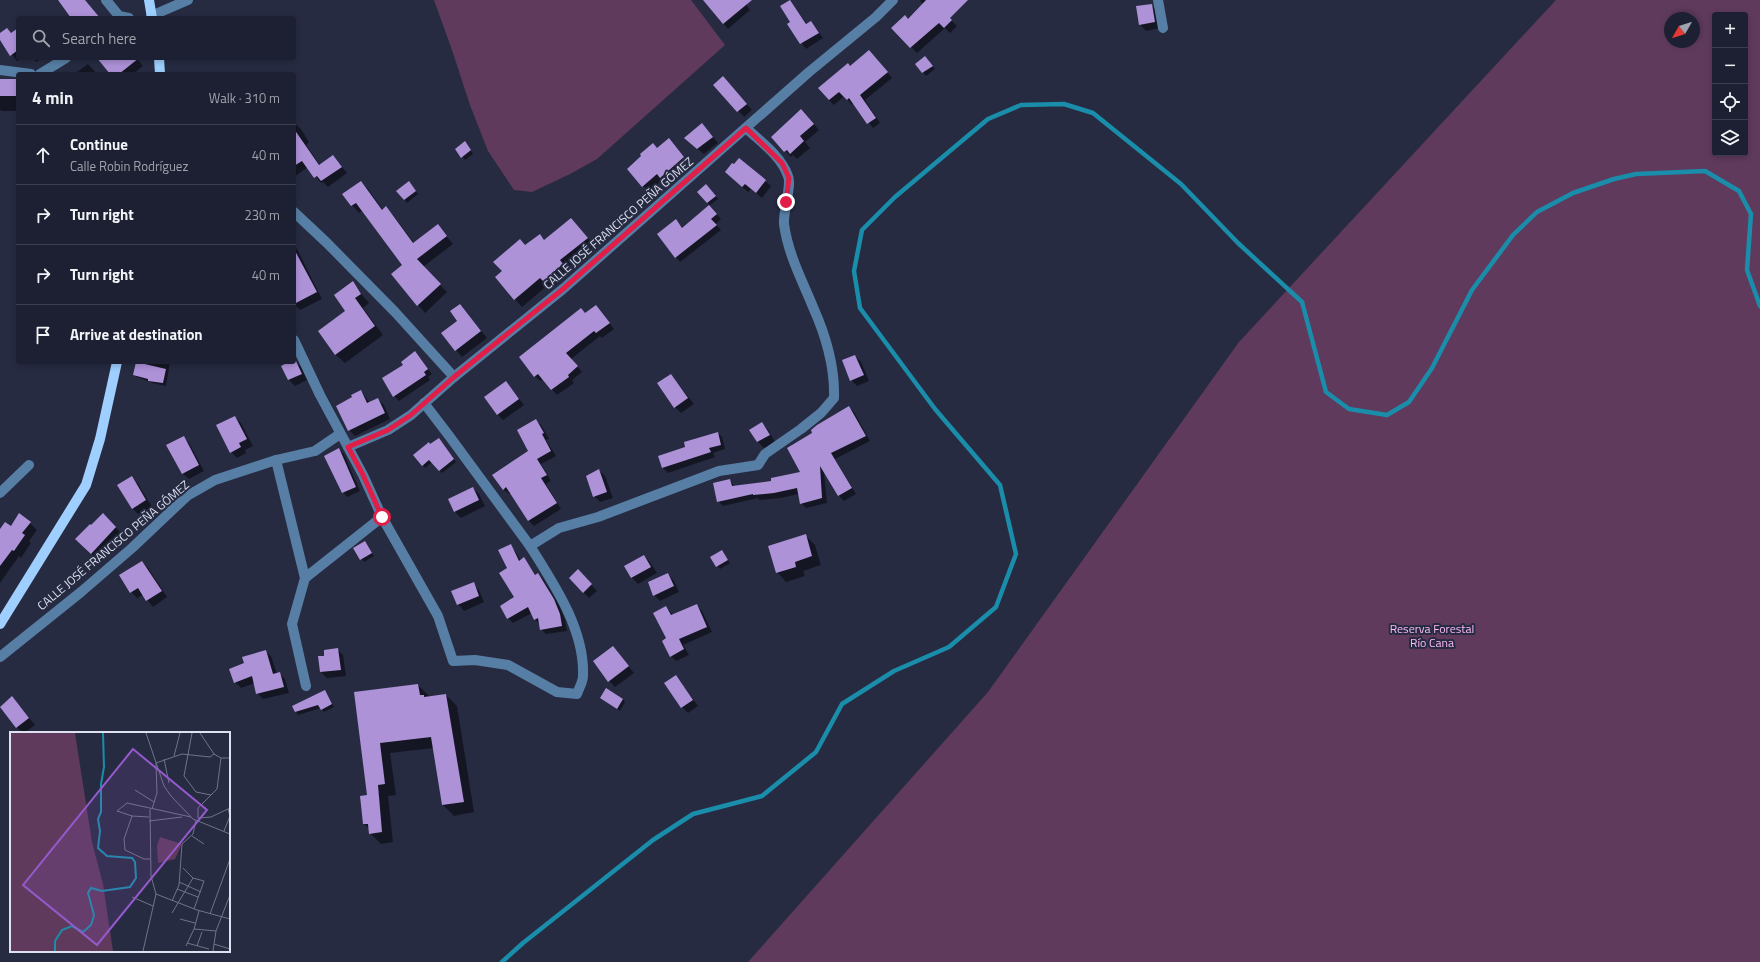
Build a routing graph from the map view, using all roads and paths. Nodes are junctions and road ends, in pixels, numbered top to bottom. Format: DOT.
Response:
graph roads {
  1 [pos="106,0"];
  2 [pos="149,0"];
  3 [pos="188,0"];
  4 [pos="893,0"];
  5 [pos="1158,0"];
  6 [pos="121,16"];
  7 [pos="151,16"];
  8 [pos="153,16"];
  9 [pos="1163,28"];
  10 [pos="63,60"];
  11 [pos="158,60"];
  12 [pos="0,70"];
  13 [pos="16,72"];
  14 [pos="43,72"];
  15 [pos="160,72"];
  16 [pos="746,128"];
  17 [pos="296,214"];
  18 [pos="296,344"];
  19 [pos="117,364"];
  20 [pos="454,377"];
  21 [pos="424,403"];
  22 [pos="340,434"];
  23 [pos="348,447"];
  24 [pos="276,460"];
  25 [pos="29,465"];
  26 [pos="0,493"];
  27 [pos="382,517"];
  28 [pos="530,546"];
  29 [pos="305,578"];
  30 [pos="0,624"];
  31 [pos="0,657"];
  32 [pos="306,686"];
  1 -- 6 [label="street"];
  2 -- 7 [label="main road"];
  3 -- 8 [label="street"];
  4 -- 16 [label="street, CALLE JOSÉ FRANCISCO PEÑA GÓMEZ"];
  5 -- 9 [label="street"];
  10 -- 14 [label="street"];
  11 -- 15 [label="main road"];
  12 -- 13 [label="street"];
  16 -- 20 [label="street, CALLE JOSÉ FRANCISCO PEÑA GÓMEZ"];
  16 -- 28 [label="street"];
  17 -- 20 [label="street"];
  18 -- 22 [label="street"];
  19 -- 30 [label="main road"];
  20 -- 21 [label="street, CALLE JOSÉ FRANCISCO PEÑA GÓMEZ"];
  21 -- 23 [label="street, CALLE JOSÉ FRANCISCO PEÑA GÓMEZ"];
  21 -- 28 [label="street"];
  22 -- 23 [label="street"];
  22 -- 24 [label="street, CALLE JOSÉ FRANCISCO PEÑA GÓMEZ"];
  23 -- 27 [label="street"];
  24 -- 29 [label="street"];
  24 -- 31 [label="street, CALLE JOSÉ FRANCISCO PEÑA GÓMEZ"];
  25 -- 26 [label="street"];
  27 -- 28 [label="street"];
  27 -- 29 [label="street"];
  29 -- 32 [label="street"];
}
